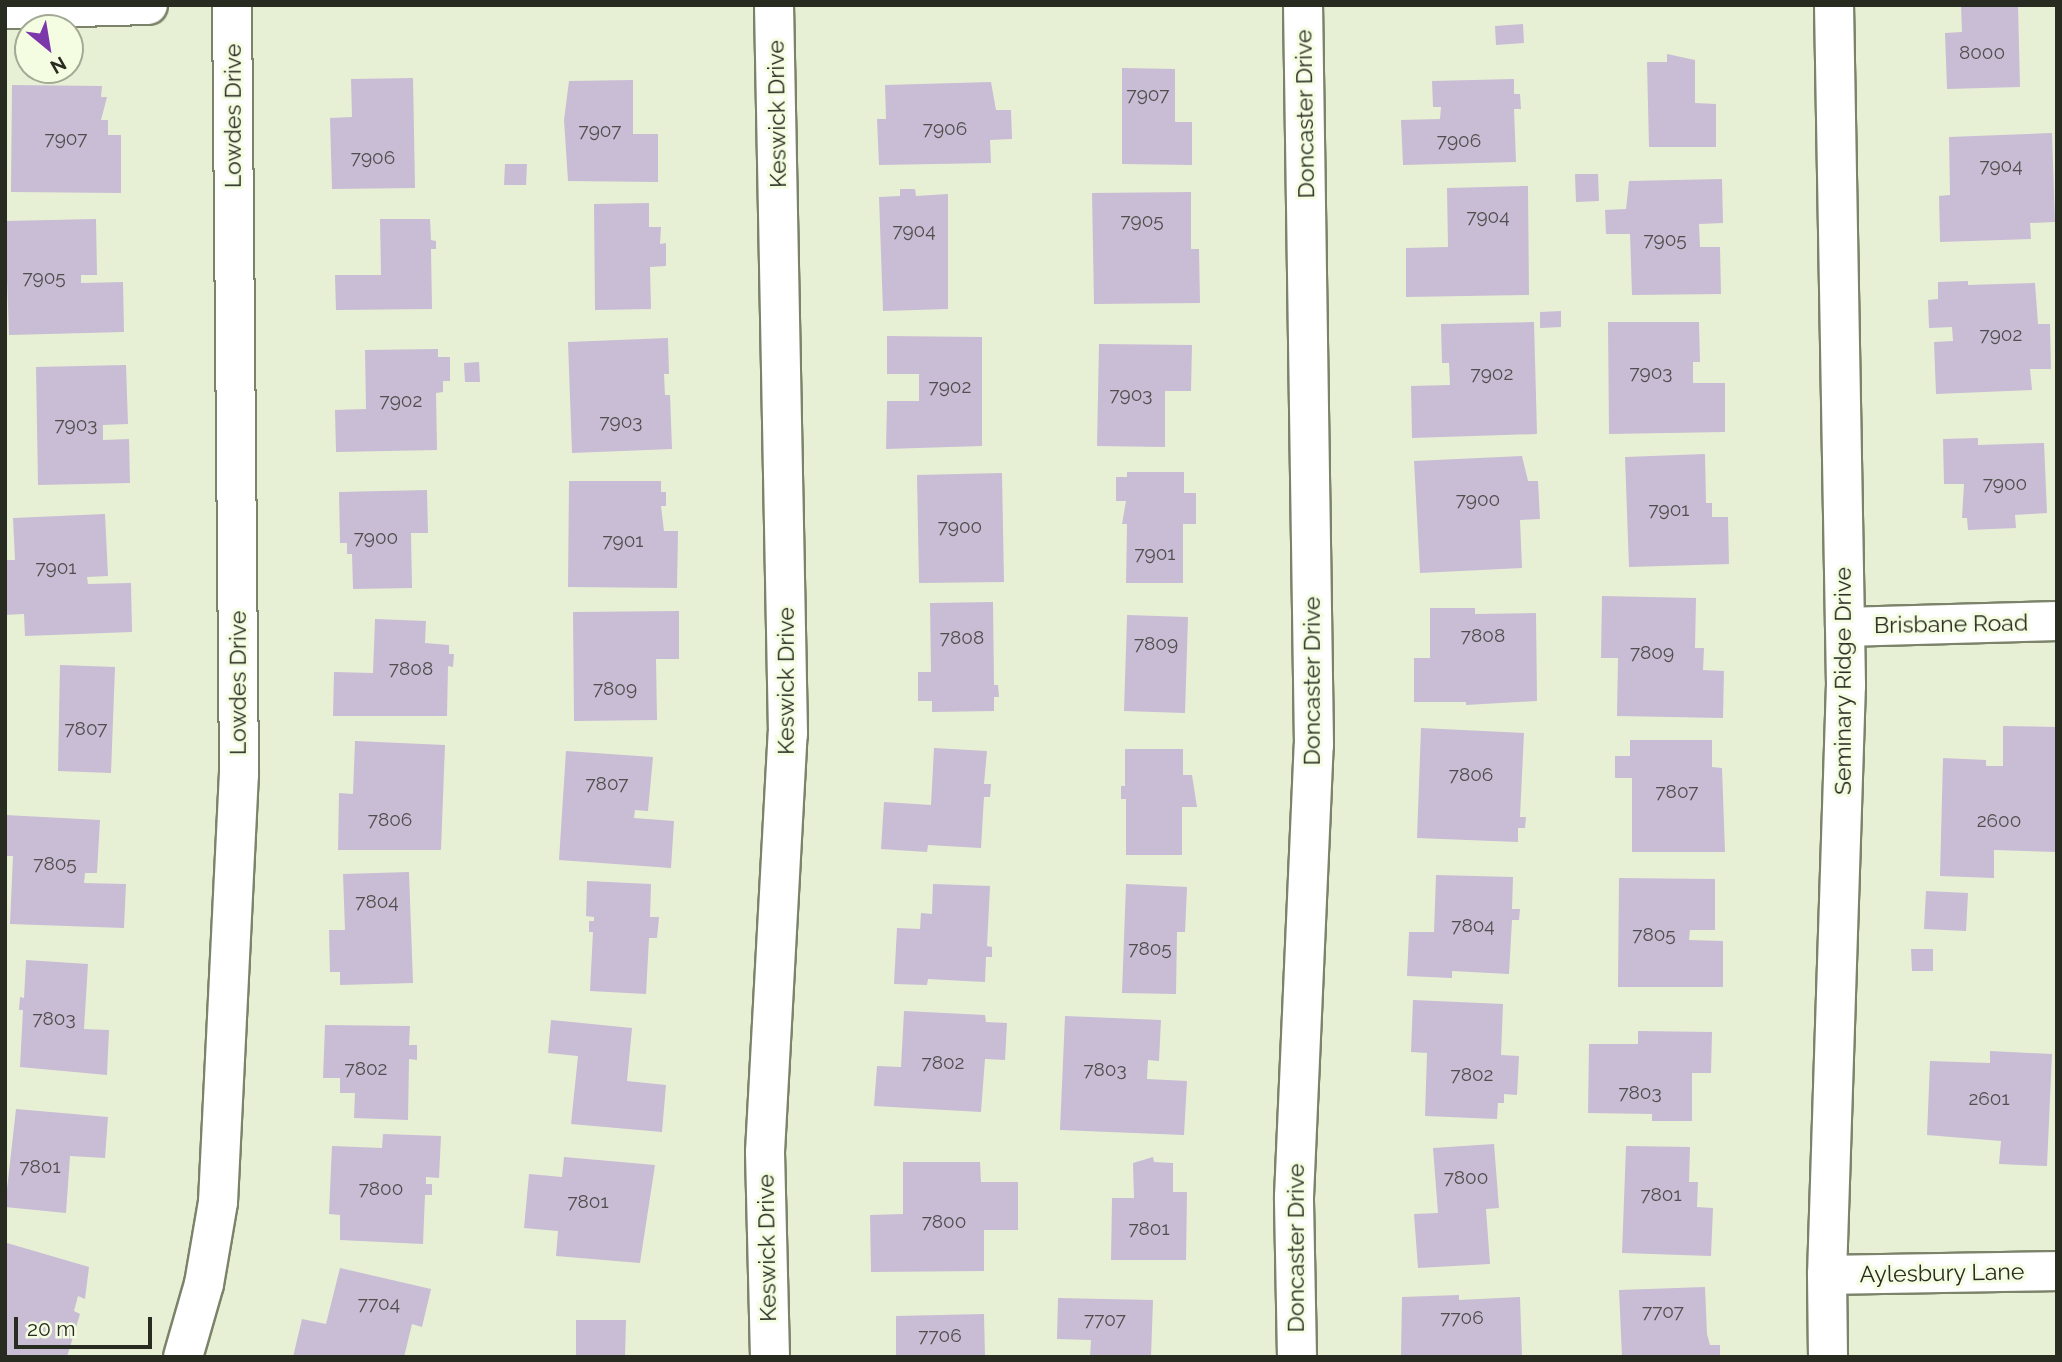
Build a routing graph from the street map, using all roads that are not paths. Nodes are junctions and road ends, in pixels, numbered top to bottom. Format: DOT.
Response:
graph roads {
  1 [pos="148,5"];
  2 [pos="232,5"];
  3 [pos="774,5"];
  4 [pos="1303,5"];
  5 [pos="1834,5"];
  6 [pos="5,9"];
  7 [pos="2057,621"];
  8 [pos="1845,627"];
  9 [pos="2057,1271"];
  10 [pos="1827,1275"];
  11 [pos="183,1357"];
  12 [pos="770,1357"];
  13 [pos="1297,1357"];
  14 [pos="1828,1357"];
  1 -- 6 [label="street"];
  2 -- 11 [label="street, Lowdes Drive"];
  3 -- 12 [label="street, Keswick Drive"];
  4 -- 13 [label="street, Doncaster Drive"];
  5 -- 8 [label="street, Seminary Ridge Drive"];
  7 -- 8 [label="street, Brisbane Road"];
  8 -- 10 [label="street, Seminary Ridge Drive"];
  9 -- 10 [label="street, Aylesbury Lane"];
  10 -- 14 [label="street, Seminary Ridge Drive"];
}
